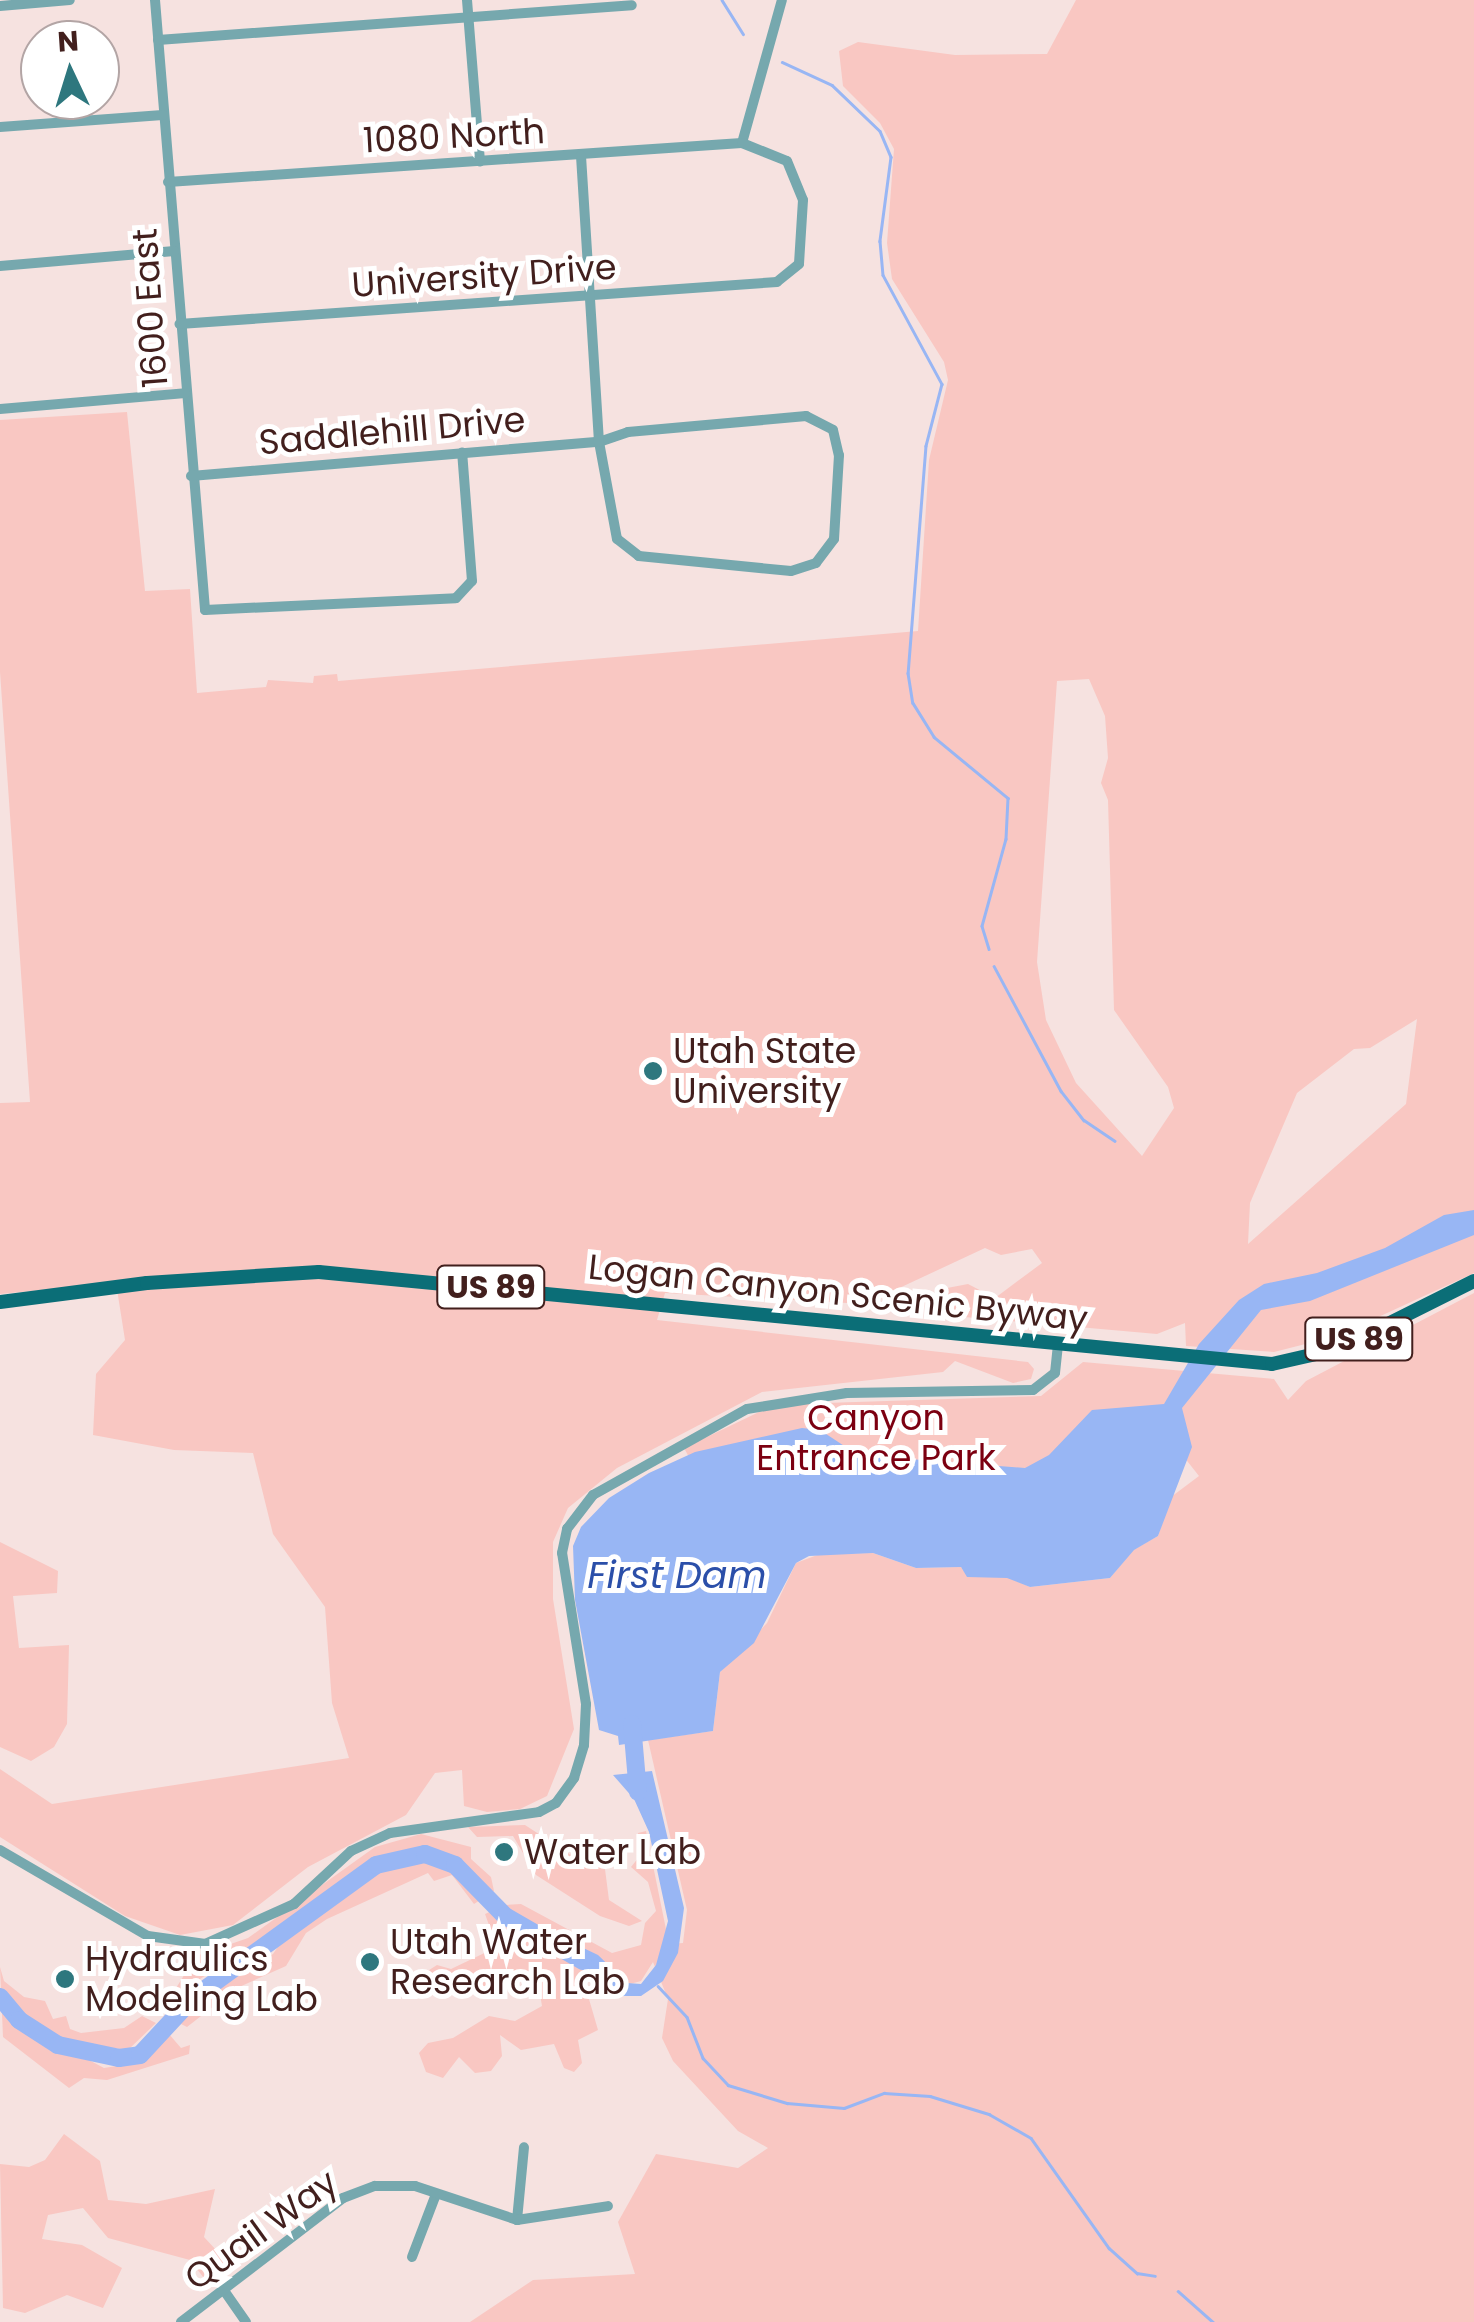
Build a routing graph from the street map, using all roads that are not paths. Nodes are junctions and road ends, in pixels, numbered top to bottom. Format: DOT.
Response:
graph roads {
  1 [pos="70,0"];
  2 [pos="155,0"];
  3 [pos="467,0"];
  4 [pos="782,0"];
  5 [pos="632,5"];
  6 [pos="0,6"];
  7 [pos="469,17"];
  8 [pos="158,40"];
  9 [pos="163,115"];
  10 [pos="0,127"];
  11 [pos="742,143"];
  12 [pos="581,156"];
  13 [pos="480,161"];
  14 [pos="168,182"];
  15 [pos="174,252"];
  16 [pos="0,266"];
  17 [pos="589,295"];
  18 [pos="180,324"];
  19 [pos="185,393"];
  20 [pos="0,409"];
  21 [pos="599,442"];
  22 [pos="462,452"];
  23 [pos="191,476"];
  24 [pos="1474,1281"];
  25 [pos="0,1302"];
  26 [pos="1058,1346"];
  27 [pos="0,1850"];
  28 [pos="524,2147"];
  29 [pos="436,2194"];
  30 [pos="608,2206"];
  31 [pos="518,2220"];
  32 [pos="412,2257"];
  33 [pos="224,2289"];
  34 [pos="181,2322"];
  35 [pos="246,2322"];
  1 -- 6 [label="street"];
  2 -- 8 [label="street, 1600 East"];
  3 -- 7 [label="street"];
  4 -- 11 [label="street"];
  5 -- 7 [label="street"];
  7 -- 8 [label="street"];
  7 -- 13 [label="street"];
  8 -- 9 [label="street, 1600 East"];
  9 -- 10 [label="street"];
  9 -- 14 [label="street, 1600 East"];
  11 -- 12 [label="street, 1080 North"];
  11 -- 17 [label="street, University Drive"];
  12 -- 13 [label="street, 1080 North"];
  12 -- 17 [label="street"];
  13 -- 14 [label="street, 1080 North"];
  14 -- 15 [label="street, 1600 East"];
  15 -- 16 [label="street"];
  15 -- 18 [label="street, 1600 East"];
  17 -- 18 [label="street, University Drive"];
  17 -- 21 [label="street"];
  18 -- 19 [label="street, 1600 East"];
  19 -- 20 [label="street"];
  19 -- 23 [label="street, 1600 East"];
  21 -- 21 [label="street"];
  21 -- 22 [label="street, Saddlehill Drive"];
  22 -- 23 [label="street, Saddlehill Drive"];
  22 -- 23 [label="street, 1600 East"];
  24 -- 26 [label="main road, Logan Canyon Scenic Byway / US 89"];
  25 -- 26 [label="main road, Logan Canyon Scenic Byway / US 89"];
  26 -- 27 [label="street"];
  28 -- 31 [label="street"];
  29 -- 31 [label="street, Quail Way"];
  29 -- 32 [label="street"];
  29 -- 33 [label="street, Quail Way"];
  30 -- 31 [label="street, Quail Way"];
  33 -- 34 [label="street, Quail Way"];
  33 -- 35 [label="street"];
}
